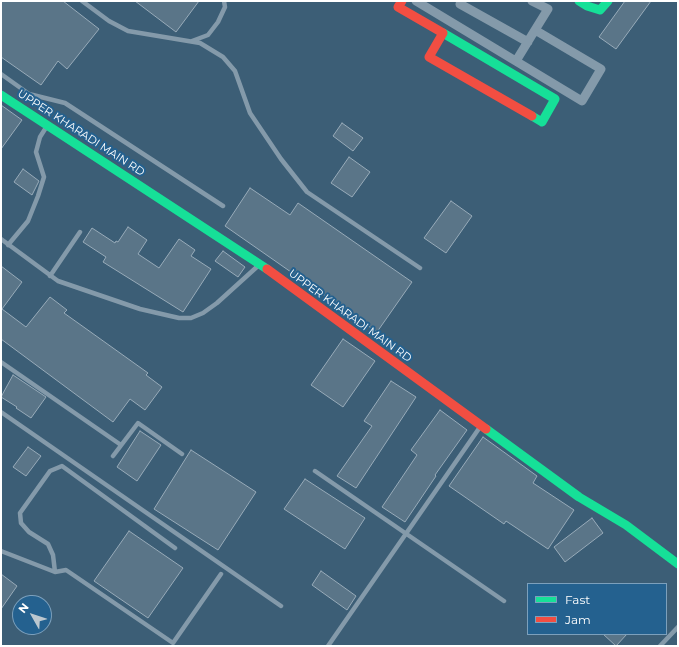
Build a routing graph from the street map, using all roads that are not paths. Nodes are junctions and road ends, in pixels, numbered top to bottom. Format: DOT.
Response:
graph roads {
  1 [pos="82,1"];
  2 [pos="224,1"];
  3 [pos="402,1"];
  4 [pos="416,1"];
  5 [pos="462,1"];
  6 [pos="532,1"];
  7 [pos="579,1"];
  8 [pos="608,1"];
  9 [pos="535,30"];
  10 [pos="443,33"];
  11 [pos="190,41"];
  12 [pos="528,42"];
  13 [pos="516,61"];
  14 [pos="1,74"];
  15 [pos="1,95"];
  16 [pos="48,125"];
  17 [pos="223,206"];
  18 [pos="80,232"];
  19 [pos="1,239"];
  20 [pos="8,245"];
  21 [pos="260,264"];
  22 [pos="420,268"];
  23 [pos="50,276"];
  24 [pos="1,362"];
  25 [pos="1,412"];
  26 [pos="481,426"];
  27 [pos="121,445"];
  28 [pos="182,454"];
  29 [pos="113,456"];
  30 [pos="315,471"];
  31 [pos="407,533"];
  32 [pos="175,548"];
  33 [pos="1,551"];
  34 [pos="678,564"];
  35 [pos="55,572"];
  36 [pos="221,574"];
  37 [pos="504,601"];
  38 [pos="281,606"];
  39 [pos="678,627"];
  40 [pos="328,646"];
  41 [pos="660,646"];
  1 -- 11 [label="lane"];
  2 -- 11 [label="lane"];
  3 -- 10 [label="street"];
  4 -- 13 [label="street"];
  5 -- 12 [label="street"];
  6 -- 9 [label="street"];
  7 -- 8 [label="street"];
  9 -- 12 [label="street"];
  9 -- 13 [label="street"];
  10 -- 10 [label="street"];
  11 -- 22 [label="lane"];
  12 -- 13 [label="street"];
  14 -- 17 [label="lane"];
  15 -- 16 [label="street, UPPER KHARADI MAIN RD"];
  16 -- 20 [label="lane"];
  16 -- 21 [label="street, UPPER KHARADI MAIN RD"];
  18 -- 23 [label="lane"];
  19 -- 20 [label="lane"];
  20 -- 23 [label="lane"];
  21 -- 23 [label="lane"];
  21 -- 26 [label="street, UPPER KHARADI MAIN RD"];
  24 -- 27 [label="lane"];
  25 -- 38 [label="lane"];
  26 -- 31 [label="lane"];
  26 -- 34 [label="street, UPPER KHARADI MAIN RD"];
  27 -- 28 [label="lane"];
  27 -- 29 [label="lane"];
  30 -- 31 [label="lane"];
  31 -- 37 [label="lane"];
  31 -- 40 [label="lane"];
  32 -- 35 [label="lane"];
  33 -- 35 [label="lane"];
  35 -- 36 [label="lane"];
  39 -- 41 [label="lane"];
}
